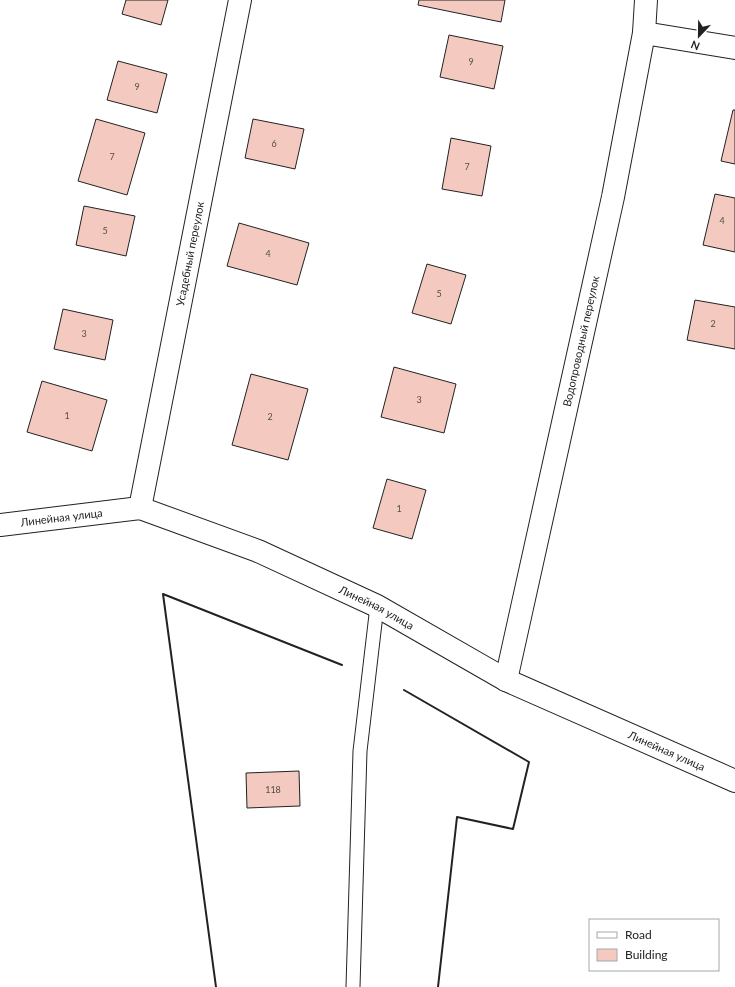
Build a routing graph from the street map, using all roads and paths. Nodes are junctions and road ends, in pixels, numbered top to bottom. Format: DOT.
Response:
graph roads {
  1 [pos="240,0"];
  2 [pos="646,0"];
  3 [pos="644,33"];
  4 [pos="735,48"];
  5 [pos="140,508"];
  6 [pos="0,525"];
  7 [pos="378,606"];
  8 [pos="506,680"];
  9 [pos="735,780"];
  10 [pos="353,987"];
  1 -- 5 [label="street, Усадебный переулок"];
  2 -- 3 [label="street, Водопроводный переулок"];
  3 -- 4 [label="street"];
  3 -- 8 [label="street, Водопроводный переулок"];
  5 -- 6 [label="street, Линейная улица"];
  5 -- 7 [label="street, Линейная улица"];
  7 -- 8 [label="street, Линейная улица"];
  7 -- 10 [label="lane"];
  8 -- 9 [label="street, Линейная улица"];
}
